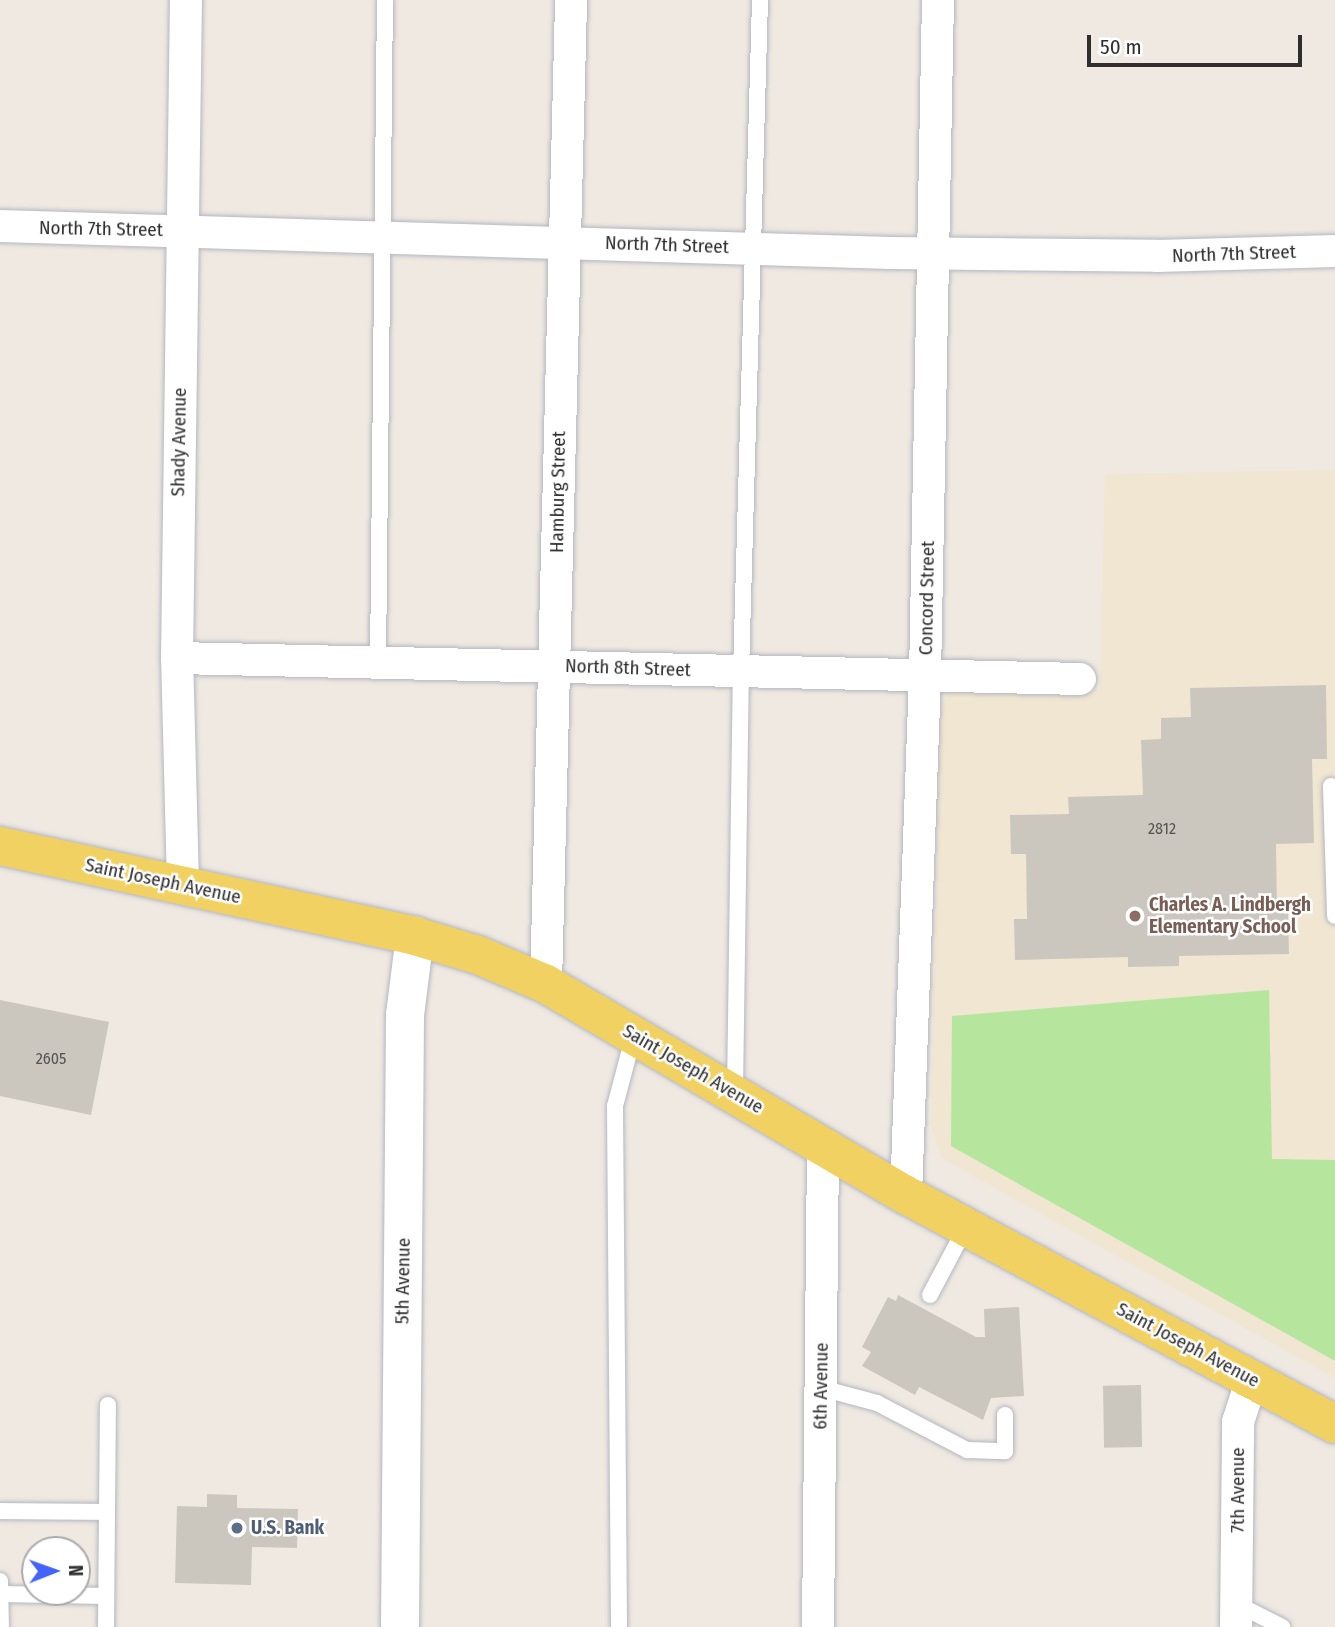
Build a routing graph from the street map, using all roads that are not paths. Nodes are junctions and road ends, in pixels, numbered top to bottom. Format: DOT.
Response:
graph roads {
  1 [pos="186,0"];
  2 [pos="385,0"];
  3 [pos="572,0"];
  4 [pos="760,0"];
  5 [pos="938,0"];
  6 [pos="0,226"];
  7 [pos="182,231"];
  8 [pos="385,235"];
  9 [pos="563,242"];
  10 [pos="752,248"];
  11 [pos="1335,251"];
  12 [pos="935,254"];
  13 [pos="177,658"];
  14 [pos="378,663"];
  15 [pos="554,666"];
  16 [pos="741,672"];
  17 [pos="925,676"];
  18 [pos="1080,679"];
  19 [pos="1331,786"];
  20 [pos="0,846"];
  21 [pos="183,884"];
  22 [pos="1335,916"];
  23 [pos="415,936"];
  24 [pos="546,984"];
  25 [pos="634,1034"];
  26 [pos="736,1091"];
  27 [pos="823,1146"];
  28 [pos="906,1195"];
  29 [pos="966,1227"];
  30 [pos="930,1295"];
  31 [pos="1252,1379"];
  32 [pos="821,1388"];
  33 [pos="108,1405"];
  34 [pos="1005,1415"];
  35 [pos="1335,1424"];
  36 [pos="0,1511"];
  37 [pos="107,1512"];
  38 [pos="0,1581"];
  39 [pos="0,1594"];
  40 [pos="106,1596"];
  41 [pos="1236,1616"];
  42 [pos="1,1627"];
  43 [pos="106,1627"];
  44 [pos="400,1627"];
  45 [pos="619,1627"];
  46 [pos="818,1627"];
  47 [pos="1282,1627"];
  1 -- 7 [label="street, Shady Avenue"];
  2 -- 8 [label="lane"];
  3 -- 9 [label="street, Hamburg Street"];
  4 -- 10 [label="lane"];
  5 -- 12 [label="street, Concord Street"];
  6 -- 7 [label="street, North 7th Street"];
  7 -- 8 [label="street, North 7th Street"];
  7 -- 13 [label="street, Shady Avenue"];
  8 -- 9 [label="street, North 7th Street"];
  8 -- 14 [label="lane"];
  9 -- 10 [label="street, North 7th Street"];
  9 -- 15 [label="street, Hamburg Street"];
  10 -- 12 [label="street, North 7th Street"];
  10 -- 16 [label="lane"];
  11 -- 12 [label="street, North 7th Street"];
  12 -- 17 [label="street, Concord Street"];
  13 -- 14 [label="street, North 8th Street"];
  13 -- 21 [label="street, Shady Avenue"];
  14 -- 15 [label="street, North 8th Street"];
  15 -- 16 [label="street, North 8th Street"];
  15 -- 24 [label="street, Hamburg Street"];
  16 -- 17 [label="street, North 8th Street"];
  16 -- 26 [label="lane"];
  17 -- 18 [label="street, North 8th Street"];
  17 -- 28 [label="street, Concord Street"];
  19 -- 22 [label="lane"];
  20 -- 21 [label="main road, Saint Joseph Avenue"];
  21 -- 23 [label="main road, Saint Joseph Avenue"];
  23 -- 24 [label="main road, Saint Joseph Avenue"];
  23 -- 44 [label="street, 5th Avenue"];
  24 -- 25 [label="main road, Saint Joseph Avenue"];
  25 -- 26 [label="main road, Saint Joseph Avenue"];
  25 -- 45 [label="lane"];
  26 -- 27 [label="main road, Saint Joseph Avenue"];
  27 -- 28 [label="main road, Saint Joseph Avenue"];
  27 -- 32 [label="street, 6th Avenue"];
  28 -- 29 [label="main road, Saint Joseph Avenue"];
  29 -- 30 [label="lane"];
  29 -- 31 [label="main road, Saint Joseph Avenue"];
  31 -- 35 [label="main road, Saint Joseph Avenue"];
  31 -- 41 [label="street, 7th Avenue"];
  32 -- 34 [label="lane"];
  32 -- 46 [label="street, 6th Avenue"];
  33 -- 37 [label="lane"];
  36 -- 37 [label="lane"];
  37 -- 40 [label="lane"];
  38 -- 39 [label="lane"];
  39 -- 40 [label="lane"];
  39 -- 42 [label="lane"];
  40 -- 43 [label="lane"];
  41 -- 47 [label="lane"];
}
